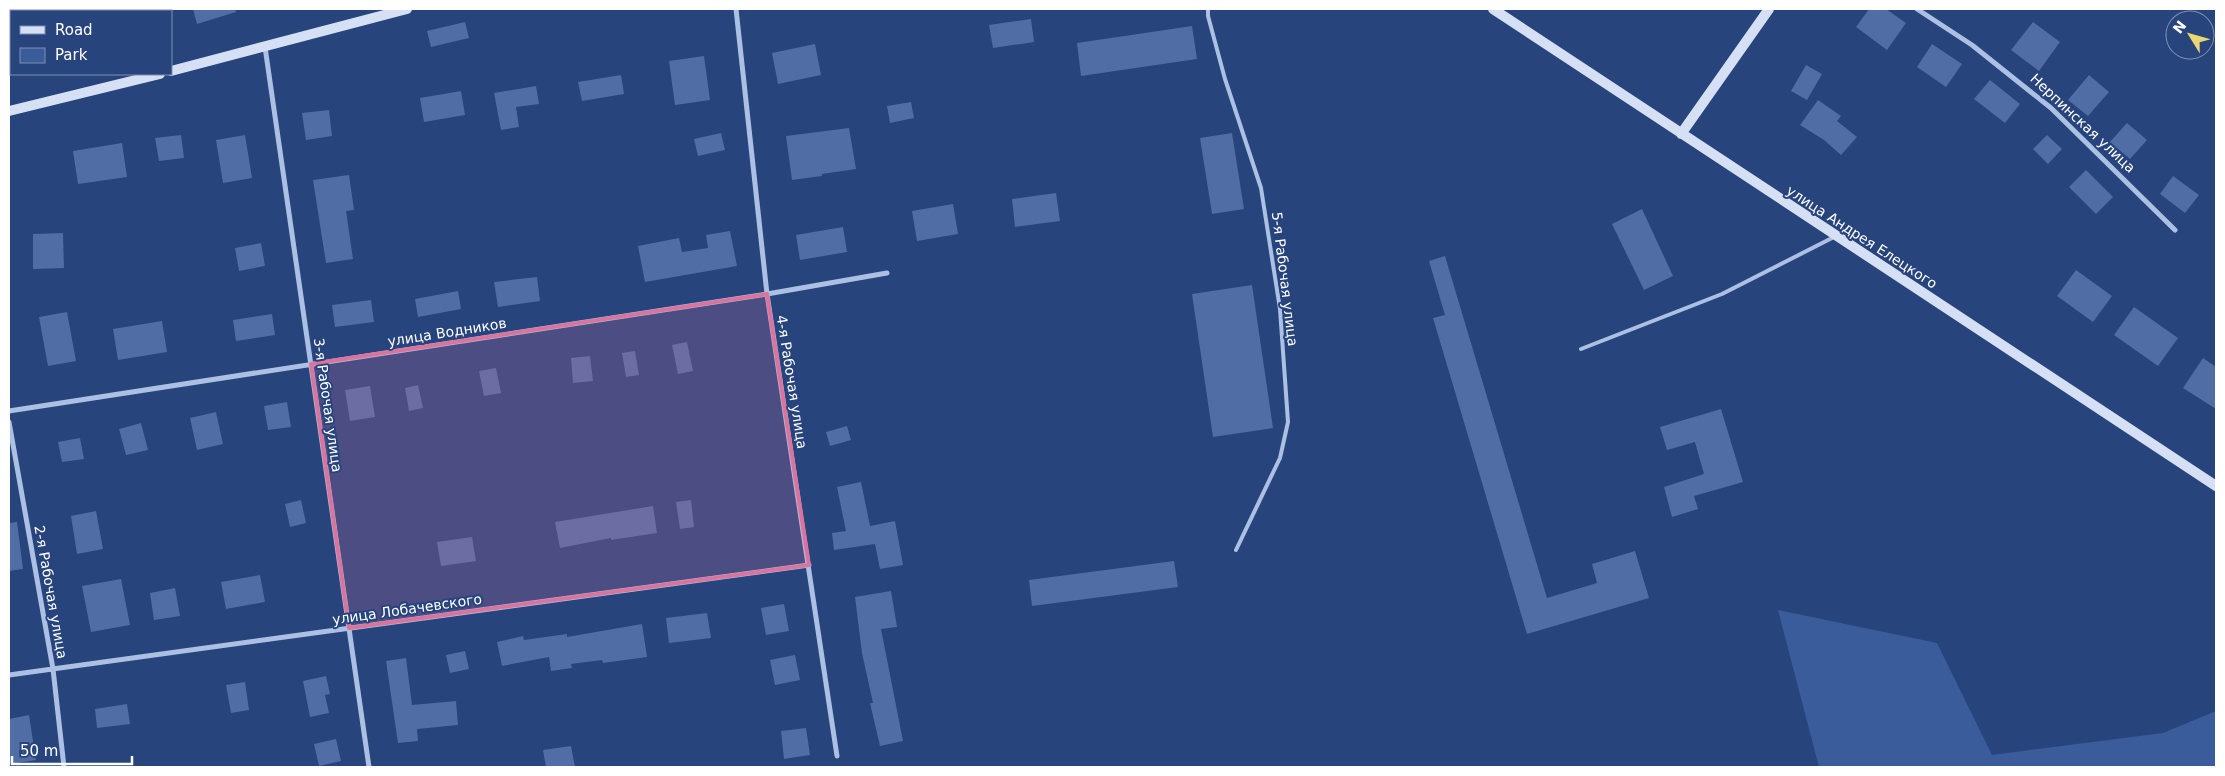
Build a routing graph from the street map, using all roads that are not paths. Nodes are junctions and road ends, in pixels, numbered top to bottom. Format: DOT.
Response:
graph roads {
  1 [pos="407,9"];
  2 [pos="736,9"];
  3 [pos="1208,9"];
  4 [pos="1494,9"];
  5 [pos="1769,9"];
  6 [pos="1917,9"];
  7 [pos="265,47"];
  8 [pos="172,71"];
  9 [pos="156,75"];
  10 [pos="9,111"];
  11 [pos="1681,134"];
  12 [pos="2176,230"];
  13 [pos="1836,236"];
  14 [pos="887,273"];
  15 [pos="767,294"];
  16 [pos="1581,349"];
  17 [pos="311,364"];
  18 [pos="9,411"];
  19 [pos="9,422"];
  20 [pos="2216,486"];
  21 [pos="1236,550"];
  22 [pos="809,565"];
  23 [pos="349,628"];
  24 [pos="53,668"];
  25 [pos="9,675"];
  26 [pos="837,756"];
  27 [pos="64,767"];
  28 [pos="369,767"];
  1 -- 7 [label="main road"];
  2 -- 15 [label="street, 4-я Рабочая улица"];
  3 -- 21 [label="lane, 5-я Рабочая улица"];
  4 -- 11 [label="main road, улица Андрея Елецкого"];
  5 -- 11 [label="main road"];
  6 -- 12 [label="street, Нерпинская улица"];
  7 -- 8 [label="main road"];
  7 -- 17 [label="street, 3-я Рабочая улица"];
  9 -- 10 [label="main road"];
  11 -- 13 [label="main road, улица Андрея Елецкого"];
  13 -- 16 [label="lane"];
  13 -- 20 [label="main road, улица Андрея Елецкого"];
  14 -- 15 [label="street, улица Водников"];
  15 -- 17 [label="street, улица Водников"];
  15 -- 22 [label="street, 4-я Рабочая улица"];
  17 -- 18 [label="street, улица Водников"];
  17 -- 23 [label="street, 3-я Рабочая улица"];
  19 -- 24 [label="street, 2-я Рабочая улица"];
  22 -- 23 [label="street, улица Лобачевского"];
  22 -- 26 [label="street, 4-я Рабочая улица"];
  23 -- 24 [label="street, улица Лобачевского"];
  23 -- 28 [label="street, 3-я Рабочая улица"];
  24 -- 25 [label="street, улица Лобачевского"];
  24 -- 27 [label="street, 2-я Рабочая улица"];
}
